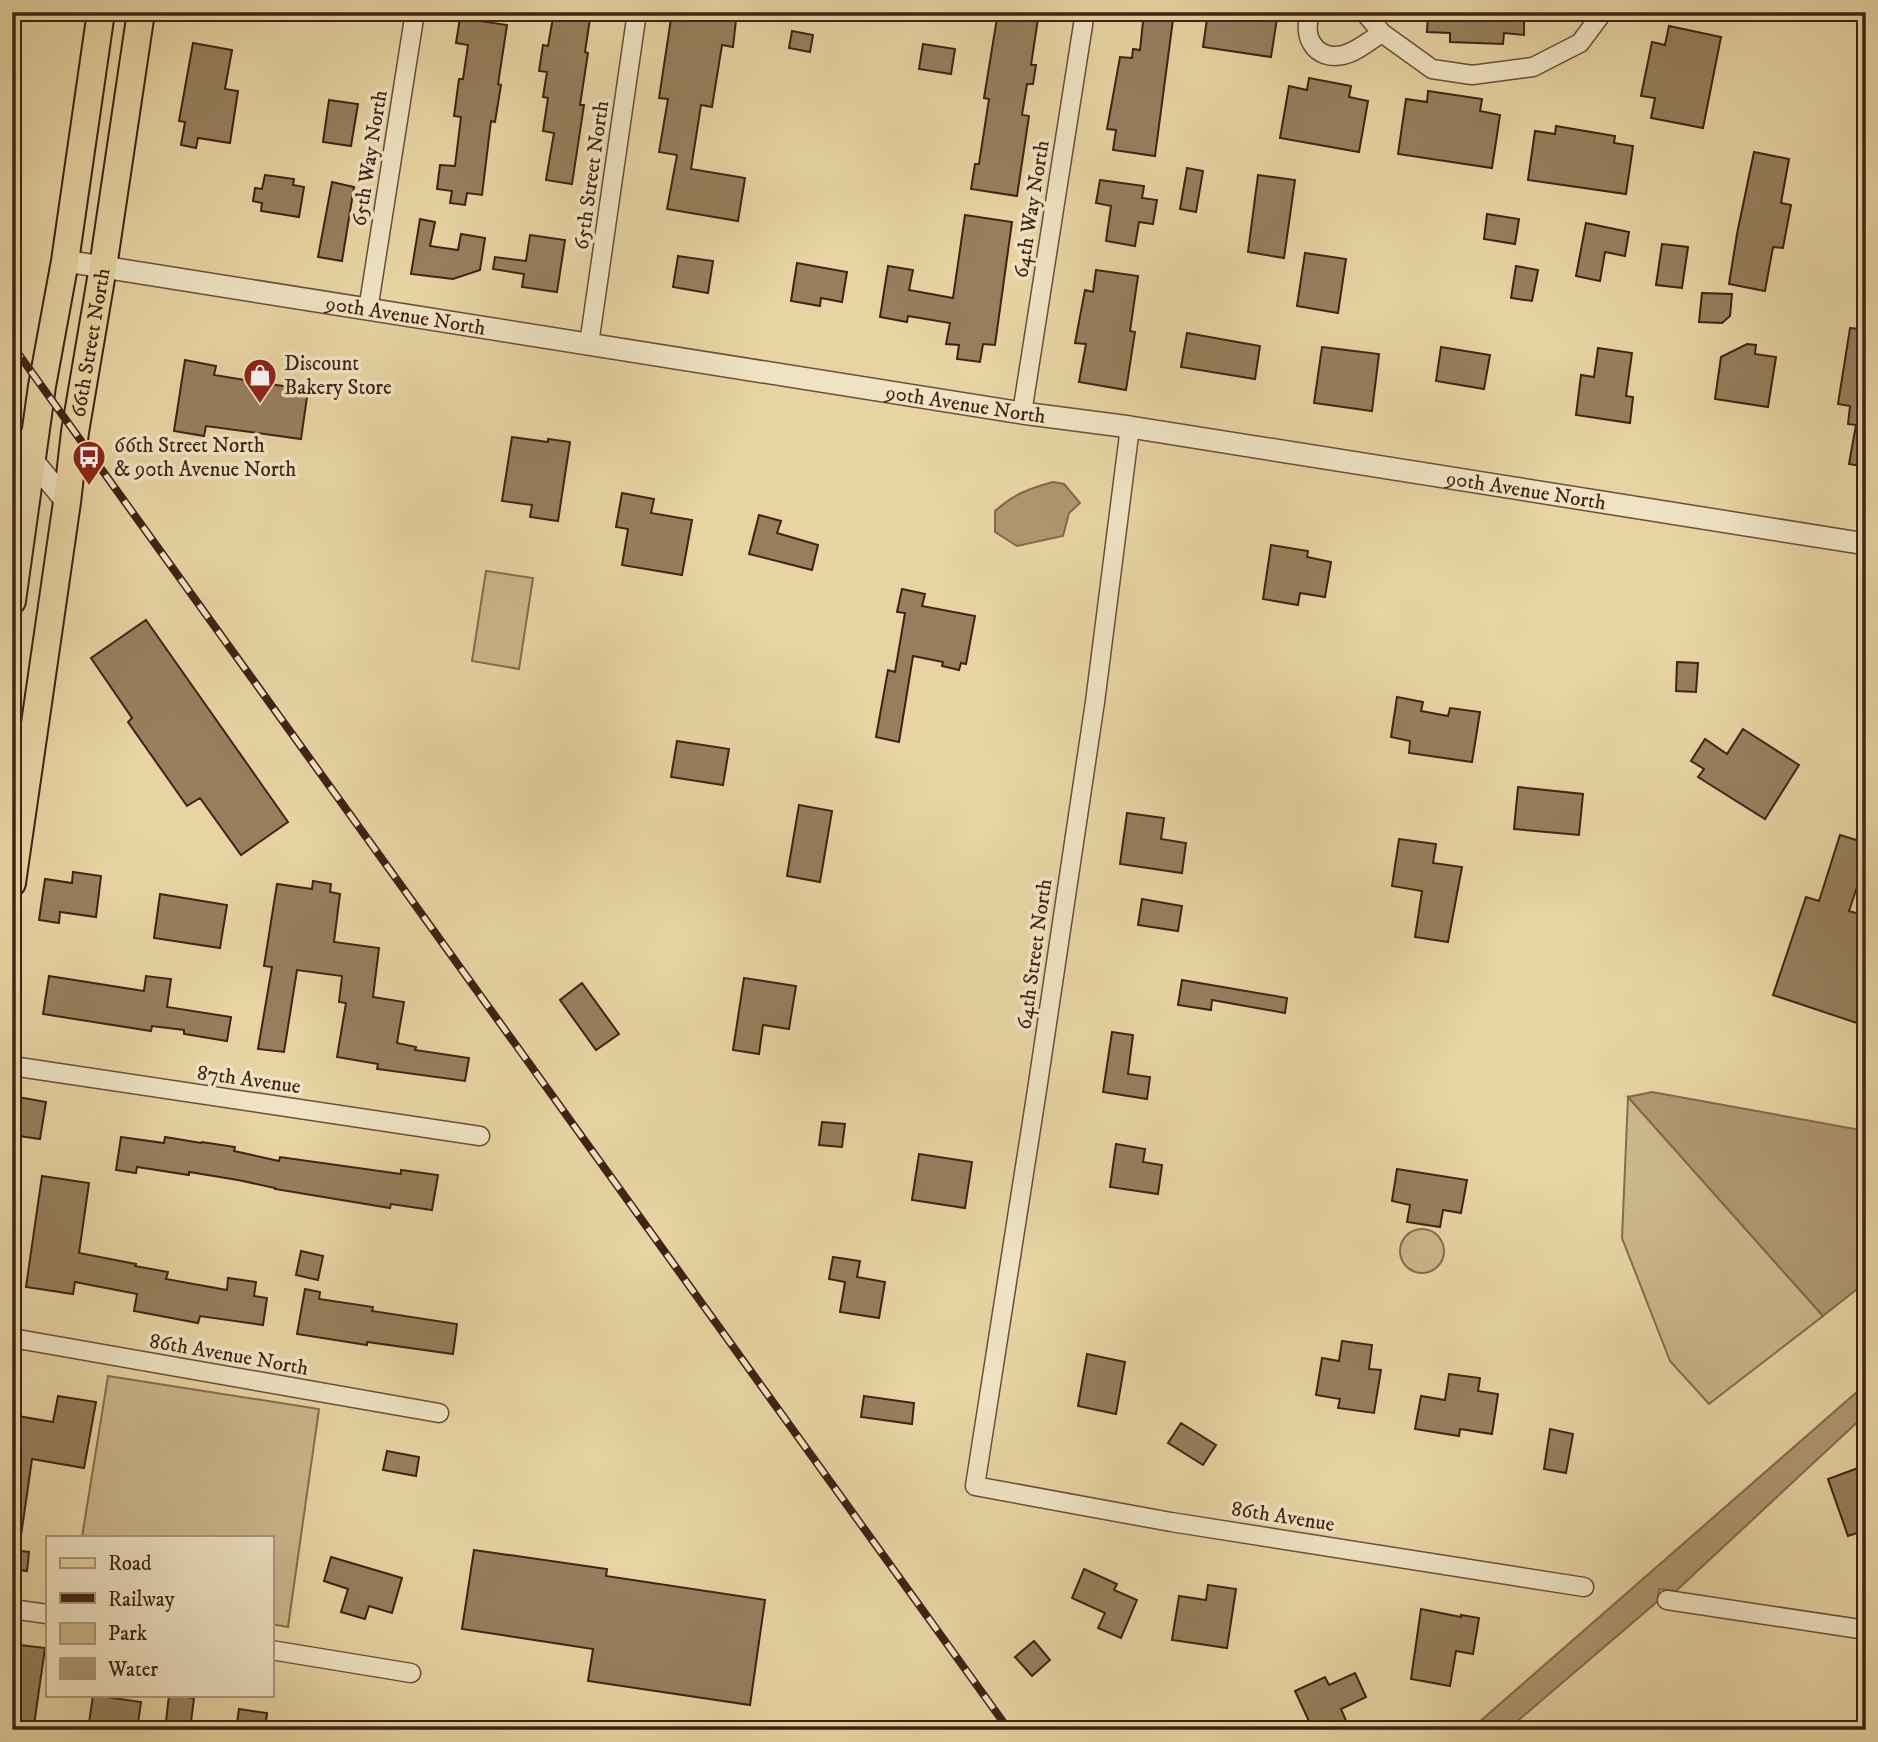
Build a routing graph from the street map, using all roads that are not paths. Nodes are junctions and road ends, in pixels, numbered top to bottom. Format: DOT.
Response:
graph roads {
  1 [pos="101,12"];
  2 [pos="141,12"];
  3 [pos="415,12"];
  4 [pos="637,12"];
  5 [pos="1085,12"];
  6 [pos="1311,12"];
  7 [pos="1364,12"];
  8 [pos="1603,12"];
  9 [pos="1382,33"];
  10 [pos="65,261"];
  11 [pos="103,267"];
  12 [pos="368,310"];
  13 [pos="589,344"];
  14 [pos="1022,413"];
  15 [pos="1130,427"];
  16 [pos="12,433"];
  17 [pos="32,460"];
  18 [pos="67,502"];
  19 [pos="1866,544"];
  20 [pos="12,601"];
  21 [pos="18,801"];
  22 [pos="12,883"];
  23 [pos="12,1066"];
  24 [pos="480,1136"];
  25 [pos="12,1338"];
  26 [pos="439,1413"];
  27 [pos="975,1486"];
  28 [pos="1584,1587"];
  29 [pos="1667,1600"];
  30 [pos="12,1609"];
  31 [pos="46,1614"];
  32 [pos="1866,1630"];
  33 [pos="273,1650"];
  34 [pos="411,1673"];
  1 -- 10 [label="main road, 66th Street North"];
  2 -- 11 [label="main road, 66th Street North"];
  3 -- 12 [label="street, 65th Way North"];
  4 -- 13 [label="street, 65th Street North"];
  5 -- 14 [label="street, 64th Way North"];
  6 -- 9 [label="street"];
  7 -- 9 [label="street"];
  8 -- 9 [label="street"];
  10 -- 11 [label="street, 90th Avenue North"];
  10 -- 17 [label="main road, 66th Street North"];
  11 -- 12 [label="street, 90th Avenue North"];
  11 -- 18 [label="main road, 66th Street North"];
  12 -- 13 [label="street, 90th Avenue North"];
  13 -- 14 [label="street, 90th Avenue North"];
  14 -- 15 [label="street, 90th Avenue North"];
  15 -- 19 [label="street, 90th Avenue North"];
  15 -- 27 [label="street, 64th Street North"];
  16 -- 17 [label="street"];
  17 -- 18 [label="street"];
  17 -- 20 [label="main road, 66th Street North"];
  18 -- 21 [label="main road, 66th Street North"];
  21 -- 22 [label="main road, 66th Street North"];
  23 -- 24 [label="street, 87th Avenue"];
  25 -- 26 [label="street, 86th Avenue North"];
  27 -- 28 [label="street, 86th Avenue"];
  29 -- 32 [label="street"];
  30 -- 31 [label="street"];
  33 -- 34 [label="street"];
}
